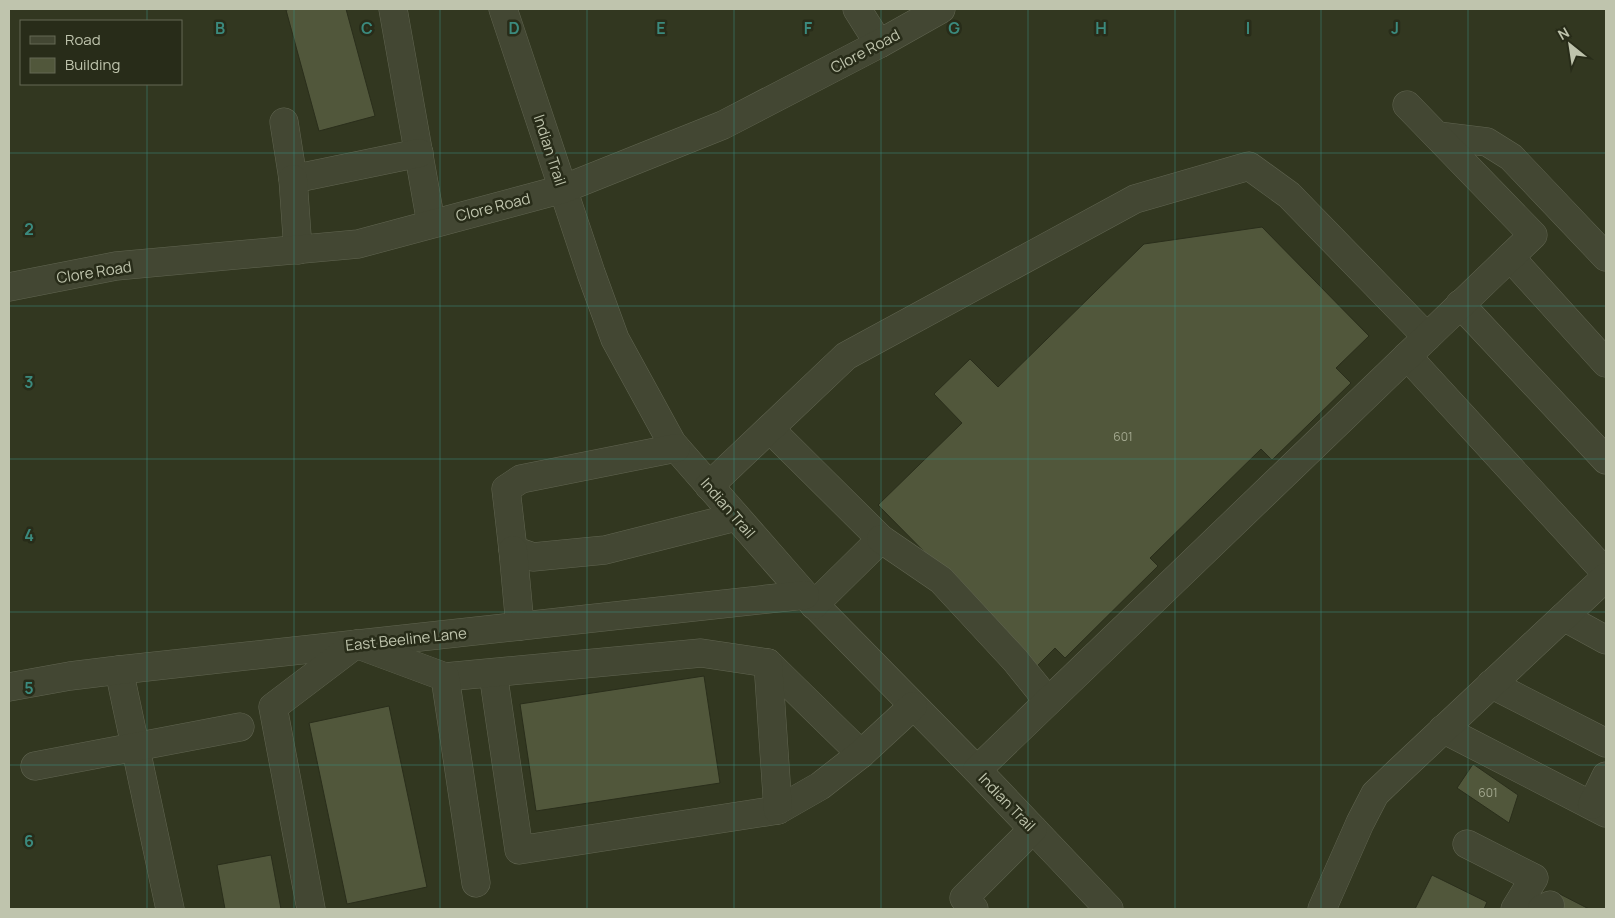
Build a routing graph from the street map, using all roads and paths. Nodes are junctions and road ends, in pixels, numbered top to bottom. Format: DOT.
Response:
graph roads {
  1 [pos="393,9"];
  2 [pos="503,9"];
  3 [pos="857,9"];
  4 [pos="941,9"];
  5 [pos="879,44"];
  6 [pos="1407,105"];
  7 [pos="284,122"];
  8 [pos="1438,136"];
  9 [pos="419,153"];
  10 [pos="293,179"];
  11 [pos="563,189"];
  12 [pos="431,223"];
  13 [pos="298,250"];
  14 [pos="1510,257"];
  15 [pos="1606,257"];
  16 [pos="9,287"];
  17 [pos="1460,304"];
  18 [pos="1426,337"];
  19 [pos="1407,356"];
  20 [pos="1606,363"];
  21 [pos="770,429"];
  22 [pos="676,448"];
  23 [pos="1606,460"];
  24 [pos="709,486"];
  25 [pos="736,517"];
  26 [pos="881,539"];
  27 [pos="513,550"];
  28 [pos="1606,573"];
  29 [pos="1606,577"];
  30 [pos="809,600"];
  31 [pos="608,617"];
  32 [pos="1564,617"];
  33 [pos="520,626"];
  34 [pos="1606,640"];
  35 [pos="356,644"];
  36 [pos="614,660"];
  37 [pos="768,663"];
  38 [pos="120,670"];
  39 [pos="492,673"];
  40 [pos="445,677"];
  41 [pos="1491,684"];
  42 [pos="9,687"];
  43 [pos="1048,701"];
  44 [pos="913,706"];
  45 [pos="240,727"];
  46 [pos="1443,729"];
  47 [pos="1606,743"];
  48 [pos="135,746"];
  49 [pos="861,754"];
  50 [pos="36,766"];
  51 [pos="977,770"];
  52 [pos="1606,776"];
  53 [pos="1599,809"];
  54 [pos="778,810"];
  55 [pos="1033,829"];
  56 [pos="1467,844"];
  57 [pos="476,883"];
  58 [pos="963,906"];
  59 [pos="170,909"];
  60 [pos="311,909"];
  61 [pos="1109,909"];
  62 [pos="1322,909"];
  63 [pos="1515,909"];
  1 -- 9 [label="street"];
  2 -- 11 [label="street, Indian Trail"];
  3 -- 5 [label="street"];
  4 -- 5 [label="street, Clore Road"];
  5 -- 11 [label="street, Clore Road"];
  6 -- 8 [label="street"];
  7 -- 10 [label="street"];
  8 -- 14 [label="street"];
  8 -- 15 [label="street"];
  9 -- 10 [label="street"];
  9 -- 12 [label="street"];
  10 -- 13 [label="street"];
  11 -- 12 [label="street, Clore Road"];
  11 -- 22 [label="street, Indian Trail"];
  12 -- 13 [label="street, Clore Road"];
  13 -- 16 [label="street, Clore Road"];
  14 -- 17 [label="street"];
  14 -- 20 [label="street"];
  17 -- 18 [label="street"];
  17 -- 23 [label="street"];
  18 -- 19 [label="street"];
  18 -- 21 [label="street"];
  19 -- 28 [label="street"];
  19 -- 43 [label="street"];
  21 -- 24 [label="street"];
  21 -- 26 [label="street"];
  22 -- 24 [label="street, Indian Trail"];
  22 -- 27 [label="street"];
  24 -- 25 [label="street, Indian Trail"];
  25 -- 27 [label="street"];
  25 -- 30 [label="street, Indian Trail"];
  26 -- 30 [label="street"];
  26 -- 43 [label="street"];
  27 -- 33 [label="street"];
  29 -- 32 [label="street"];
  30 -- 31 [label="street, East Beeline Lane"];
  30 -- 44 [label="street, Indian Trail"];
  31 -- 33 [label="street, East Beeline Lane"];
  31 -- 36 [label="street"];
  32 -- 34 [label="street"];
  32 -- 41 [label="street"];
  33 -- 35 [label="street, East Beeline Lane"];
  35 -- 38 [label="street, East Beeline Lane"];
  35 -- 40 [label="street"];
  35 -- 60 [label="street"];
  36 -- 37 [label="street"];
  36 -- 39 [label="street"];
  37 -- 49 [label="street"];
  37 -- 54 [label="street"];
  38 -- 42 [label="street, East Beeline Lane"];
  38 -- 48 [label="street"];
  39 -- 40 [label="street"];
  39 -- 54 [label="street"];
  40 -- 57 [label="street"];
  41 -- 46 [label="street"];
  41 -- 47 [label="street"];
  43 -- 51 [label="street"];
  44 -- 49 [label="street"];
  44 -- 51 [label="street, Indian Trail"];
  45 -- 48 [label="street"];
  46 -- 53 [label="street"];
  46 -- 62 [label="street"];
  48 -- 50 [label="street"];
  48 -- 59 [label="street"];
  49 -- 54 [label="street"];
  51 -- 55 [label="street, Indian Trail"];
  52 -- 53 [label="street"];
  55 -- 58 [label="street"];
  55 -- 61 [label="street, Indian Trail"];
  56 -- 63 [label="street"];
}
